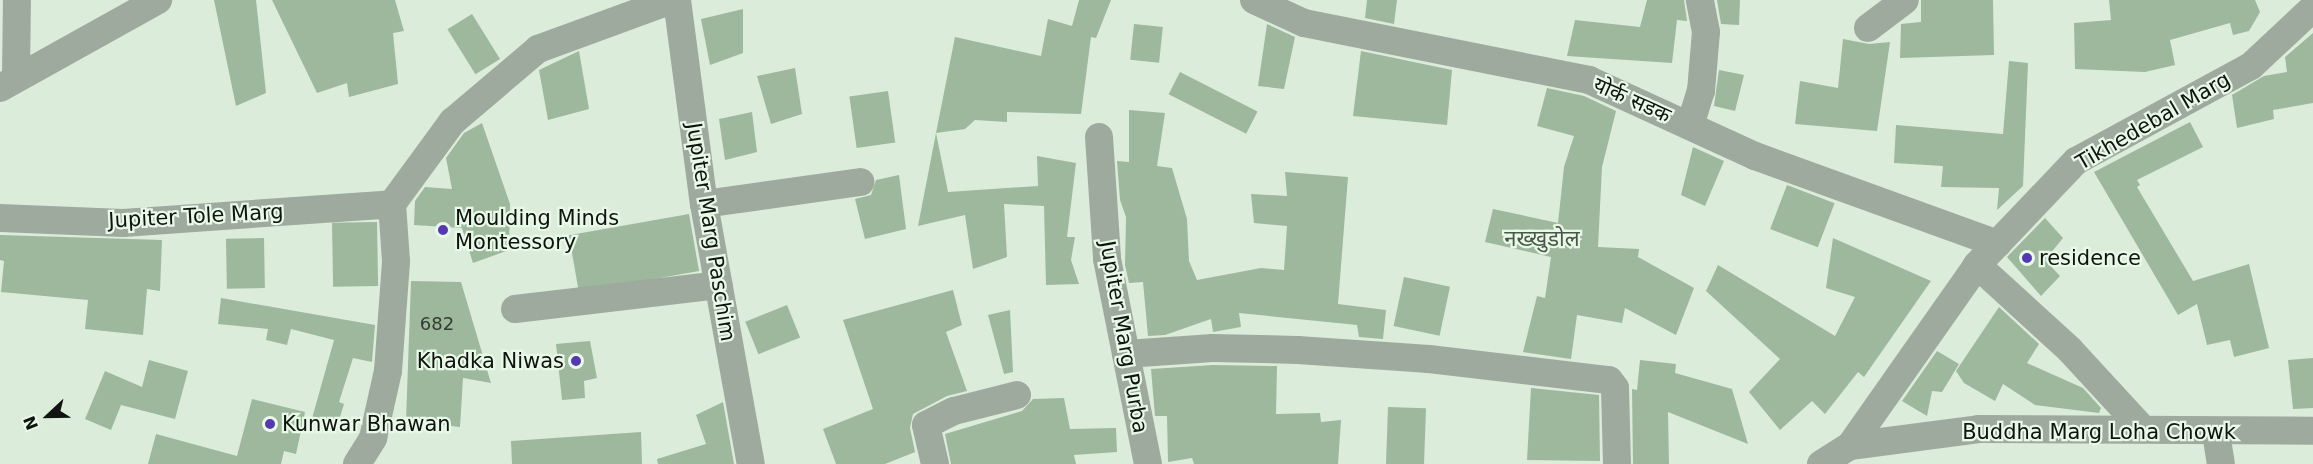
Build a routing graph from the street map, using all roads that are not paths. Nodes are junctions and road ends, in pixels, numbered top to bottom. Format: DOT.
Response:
graph roads {
  1 [pos="17,0"];
  2 [pos="158,0"];
  3 [pos="672,0"];
  4 [pos="677,0"];
  5 [pos="1254,0"];
  6 [pos="1700,0"];
  7 [pos="1905,0"];
  8 [pos="2313,8"];
  9 [pos="1868,28"];
  10 [pos="8,82"];
  11 [pos="1690,126"];
  12 [pos="1099,137"];
  13 [pos="860,182"];
  14 [pos="392,204"];
  15 [pos="704,204"];
  16 [pos="0,218"];
  17 [pos="1998,244"];
  18 [pos="1977,265"];
  19 [pos="718,285"];
  20 [pos="515,309"];
  21 [pos="1126,354"];
  22 [pos="1017,396"];
  23 [pos="2142,428"];
  24 [pos="2313,431"];
  25 [pos="2216,433"];
  26 [pos="1850,446"];
  27 [pos="357,464"];
  28 [pos="751,464"];
  29 [pos="935,464"];
  30 [pos="1148,464"];
  31 [pos="1617,464"];
  32 [pos="1821,464"];
  33 [pos="2220,464"];
  1 -- 10 [label="street"];
  2 -- 10 [label="street"];
  3 -- 14 [label="street"];
  4 -- 15 [label="street, Jupiter Marg Paschim"];
  5 -- 11 [label="street, योर्क सडक"];
  6 -- 11 [label="street"];
  7 -- 9 [label="street"];
  8 -- 17 [label="street, Tikhedebal Marg"];
  11 -- 17 [label="street, योर्क सडक"];
  12 -- 21 [label="street, Jupiter Marg Purba"];
  13 -- 15 [label="street"];
  14 -- 16 [label="street, Jupiter Tole Marg"];
  14 -- 27 [label="street"];
  15 -- 19 [label="street, Jupiter Marg Paschim"];
  17 -- 18 [label="street, Tikhedebal Marg"];
  18 -- 23 [label="street"];
  18 -- 26 [label="street, Tikhedebal Marg"];
  19 -- 20 [label="street"];
  19 -- 28 [label="street, Jupiter Marg Paschim"];
  21 -- 30 [label="street, Jupiter Marg Purba"];
  21 -- 31 [label="street"];
  22 -- 29 [label="street"];
  23 -- 25 [label="street, Buddha Marg Loha Chowk"];
  23 -- 26 [label="street, Buddha Marg Loha Chowk"];
  24 -- 25 [label="street, Buddha Marg Loha Chowk"];
  25 -- 33 [label="street"];
  26 -- 32 [label="street, Tikhedebal Marg"];
}
